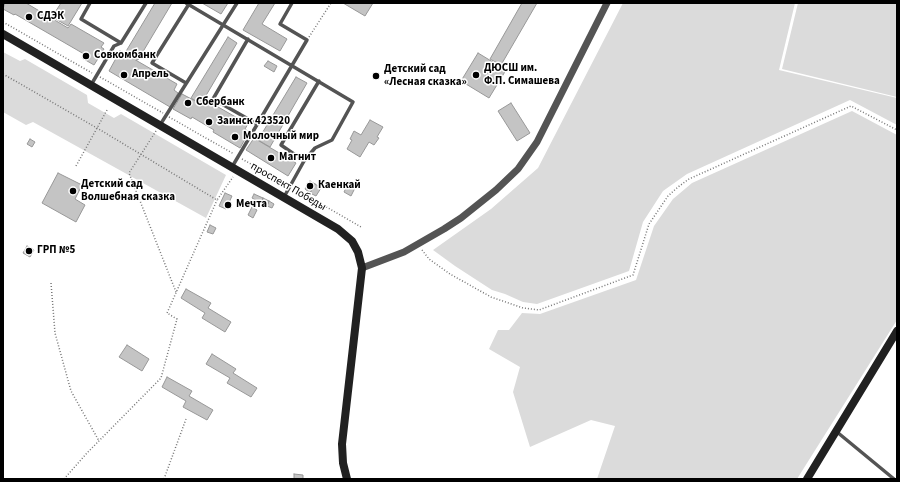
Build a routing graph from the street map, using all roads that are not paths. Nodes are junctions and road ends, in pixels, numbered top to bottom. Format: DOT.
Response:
graph roads {
  1 [pos="90,3"];
  2 [pos="146,3"];
  3 [pos="237,3"];
  4 [pos="292,3"];
  5 [pos="607,3"];
  6 [pos="188,4"];
  7 [pos="224,25"];
  8 [pos="3,34"];
  9 [pos="248,39"];
  10 [pos="121,43"];
  11 [pos="292,65"];
  12 [pos="319,81"];
  13 [pos="186,83"];
  14 [pos="91,85"];
  15 [pos="257,124"];
  16 [pos="160,125"];
  17 [pos="304,161"];
  18 [pos="235,169"];
  19 [pos="284,197"];
  20 [pos="362,268"];
  21 [pos="897,331"];
  22 [pos="836,431"];
  23 [pos="347,479"];
  24 [pos="807,479"];
  25 [pos="894,479"];
  1 -- 10 [label="lane"];
  2 -- 10 [label="lane"];
  3 -- 7 [label="lane"];
  4 -- 11 [label="lane"];
  5 -- 20 [label="street"];
  6 -- 7 [label="lane"];
  6 -- 13 [label="lane"];
  7 -- 9 [label="lane"];
  7 -- 13 [label="lane"];
  8 -- 14 [label="main road, проспект Победы"];
  9 -- 11 [label="lane"];
  9 -- 15 [label="lane"];
  10 -- 14 [label="lane"];
  11 -- 12 [label="lane"];
  11 -- 15 [label="lane"];
  12 -- 17 [label="lane"];
  12 -- 17 [label="lane"];
  13 -- 16 [label="lane"];
  14 -- 16 [label="main road, проспект Победы"];
  15 -- 18 [label="lane"];
  16 -- 18 [label="main road, проспект Победы"];
  17 -- 19 [label="lane"];
  18 -- 19 [label="main road, проспект Победы"];
  19 -- 20 [label="main road, проспект Победы"];
  20 -- 23 [label="main road, проспект Победы"];
  21 -- 22 [label="main road"];
  22 -- 24 [label="main road"];
  22 -- 25 [label="lane"];
}
